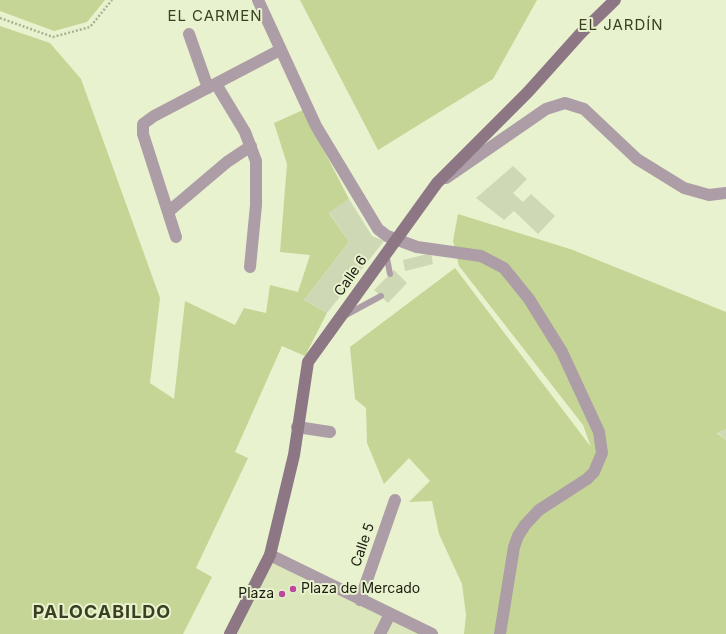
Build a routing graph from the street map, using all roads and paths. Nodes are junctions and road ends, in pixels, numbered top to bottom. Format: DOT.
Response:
graph roads {
  1 [pos="112,0"];
  2 [pos="258,0"];
  3 [pos="615,0"];
  4 [pos="0,18"];
  5 [pos="189,34"];
  6 [pos="280,50"];
  7 [pos="212,86"];
  8 [pos="251,146"];
  9 [pos="437,183"];
  10 [pos="726,193"];
  11 [pos="168,212"];
  12 [pos="176,237"];
  13 [pos="395,239"];
  14 [pos="386,252"];
  15 [pos="250,267"];
  16 [pos="390,274"];
  17 [pos="381,296"];
  18 [pos="340,317"];
  19 [pos="297,428"];
  20 [pos="330,432"];
  21 [pos="395,500"];
  22 [pos="270,555"];
  23 [pos="360,600"];
  24 [pos="390,614"];
  25 [pos="230,634"];
  26 [pos="380,634"];
  27 [pos="432,634"];
  28 [pos="500,634"];
  1 -- 4 [label="path"];
  2 -- 6 [label="street"];
  3 -- 9 [label="street, Calle 6"];
  5 -- 7 [label="street"];
  6 -- 7 [label="street"];
  6 -- 13 [label="street"];
  7 -- 8 [label="street"];
  7 -- 11 [label="street"];
  8 -- 11 [label="street"];
  8 -- 15 [label="street"];
  9 -- 10 [label="street"];
  9 -- 13 [label="street, Calle 6"];
  11 -- 12 [label="street"];
  13 -- 14 [label="street, Calle 6"];
  13 -- 28 [label="street"];
  14 -- 16 [label="lane"];
  14 -- 18 [label="street, Calle 6"];
  17 -- 18 [label="lane"];
  18 -- 19 [label="street, Calle 6"];
  19 -- 20 [label="street"];
  19 -- 22 [label="street, Calle 6"];
  21 -- 23 [label="street, Calle 5"];
  22 -- 23 [label="street"];
  22 -- 25 [label="street, Calle 6"];
  23 -- 24 [label="street"];
  24 -- 26 [label="street"];
  24 -- 27 [label="street"];
}
